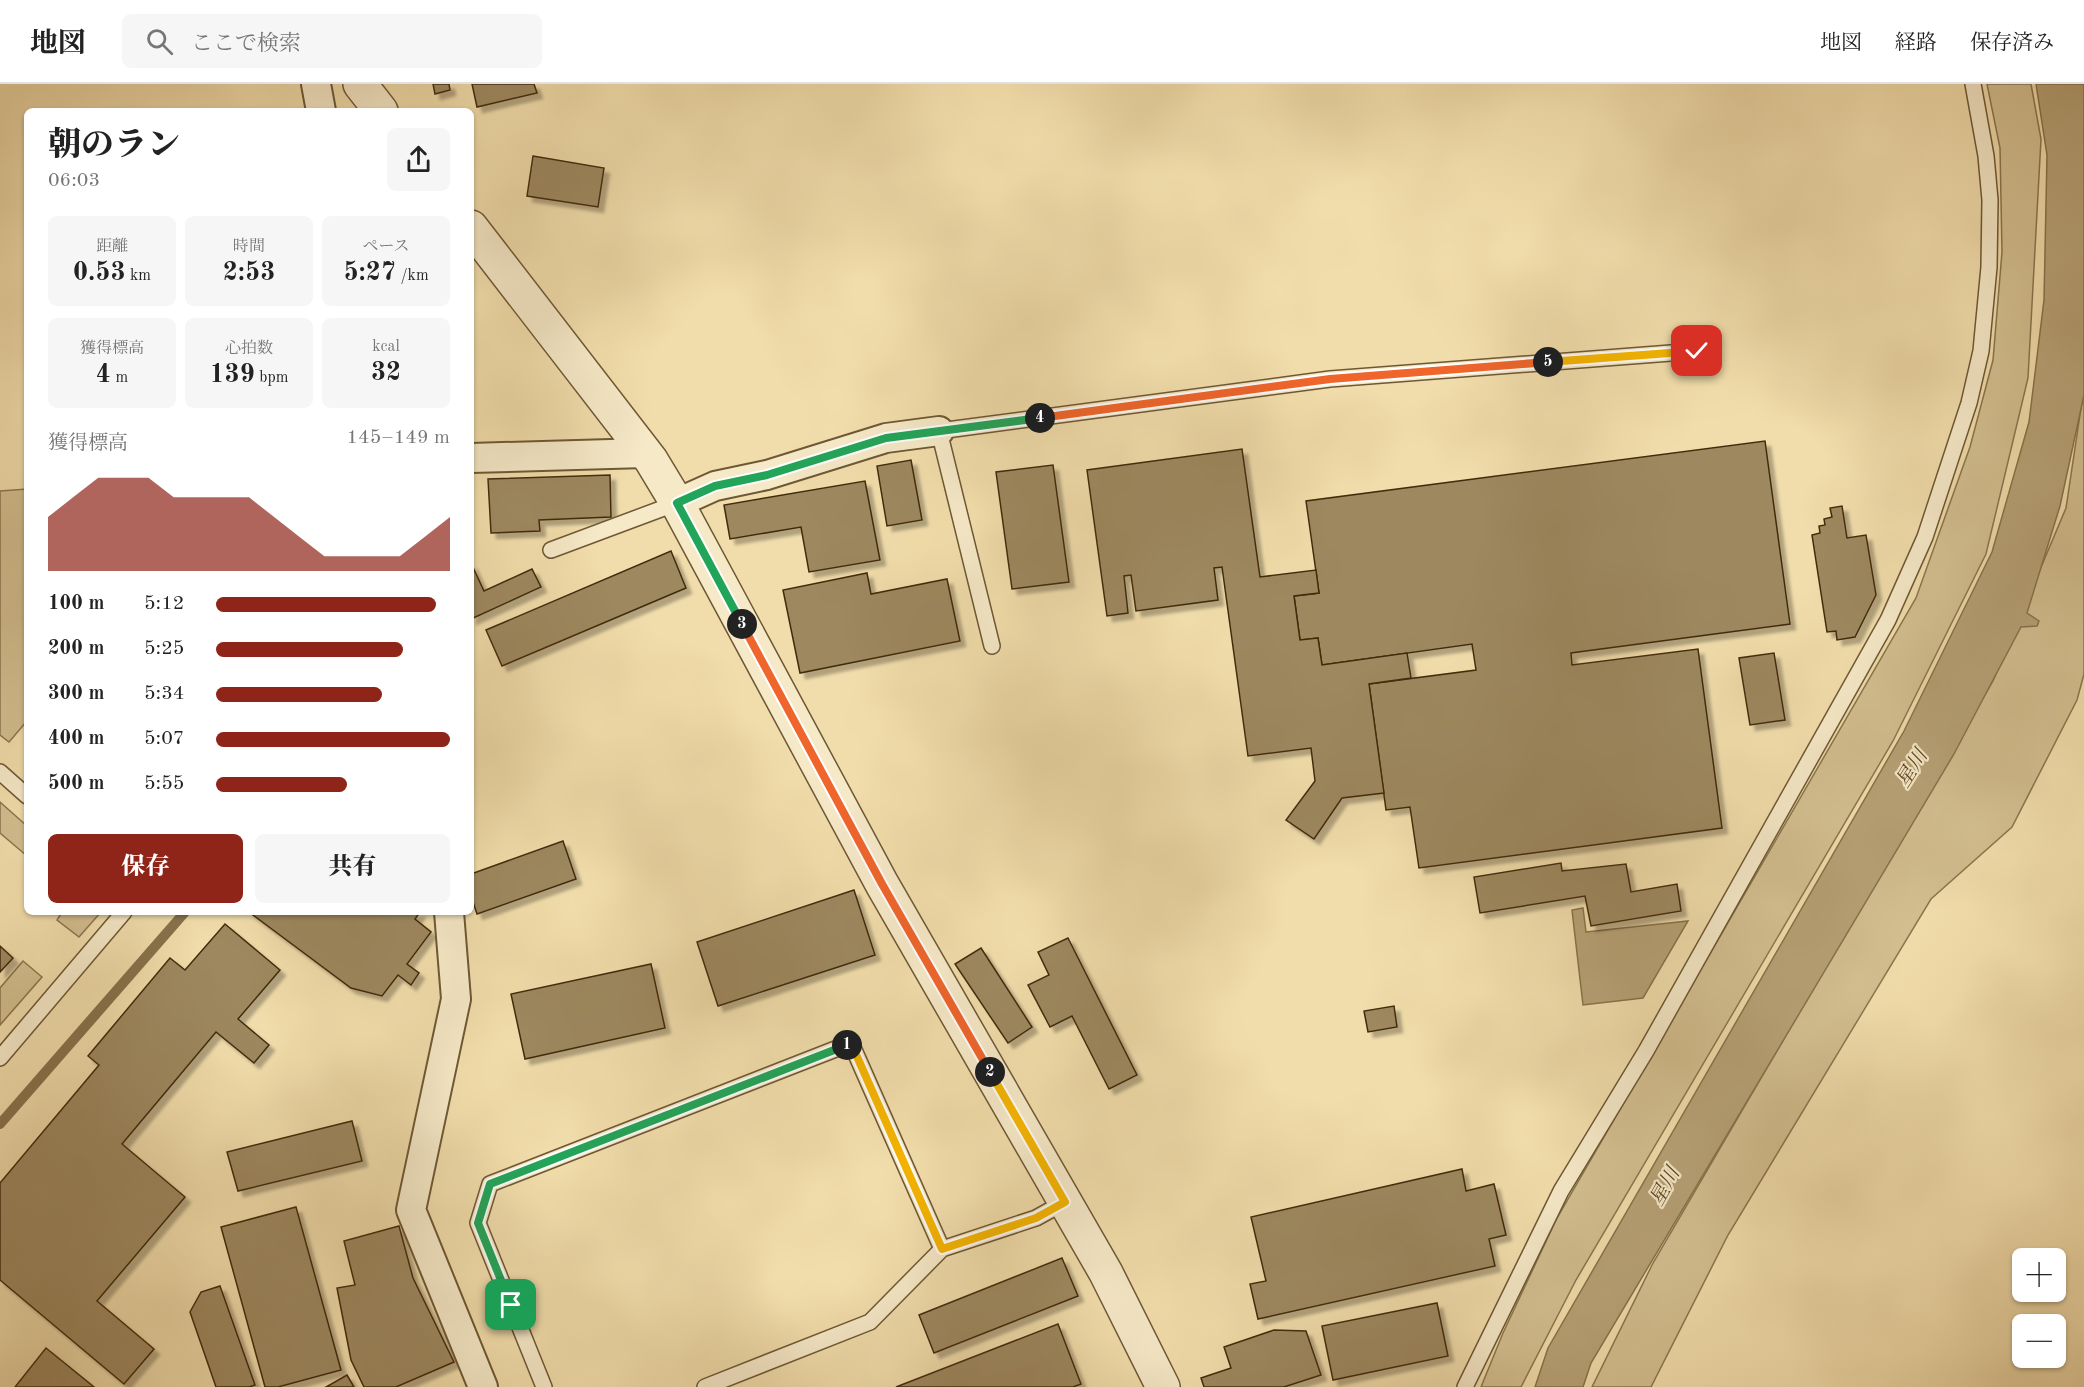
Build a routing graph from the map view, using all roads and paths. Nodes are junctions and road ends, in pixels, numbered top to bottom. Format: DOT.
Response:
graph roads {
  1 [pos="316,84"];
  2 [pos="360,84"];
  3 [pos="1973,84"];
  4 [pos="320,108"];
  5 [pos="379,108"];
  6 [pos="474,231"];
  7 [pos="1697,351"];
  8 [pos="939,432"];
  9 [pos="645,453"];
  10 [pos="474,458"];
  11 [pos="677,503"];
  12 [pos="551,550"];
  13 [pos="992,646"];
  14 [pos="0,772"];
  15 [pos="24,793"];
  16 [pos="121,915"];
  17 [pos="449,915"];
  18 [pos="0,1058"];
  19 [pos="1065,1202"];
  20 [pos="942,1249"];
  21 [pos="483,1387"];
  22 [pos="544,1387"];
  23 [pos="705,1387"];
  24 [pos="1163,1387"];
  25 [pos="1465,1387"];
  1 -- 4 [label="street"];
  2 -- 5 [label="street"];
  3 -- 25 [label="lane"];
  6 -- 9 [label="street"];
  7 -- 8 [label="lane"];
  8 -- 11 [label="street"];
  8 -- 13 [label="lane"];
  9 -- 10 [label="street"];
  9 -- 11 [label="street"];
  11 -- 12 [label="lane"];
  11 -- 19 [label="street"];
  14 -- 15 [label="lane"];
  16 -- 18 [label="lane"];
  17 -- 21 [label="street"];
  19 -- 20 [label="lane"];
  19 -- 24 [label="street"];
  20 -- 22 [label="lane"];
  20 -- 23 [label="lane"];
}
